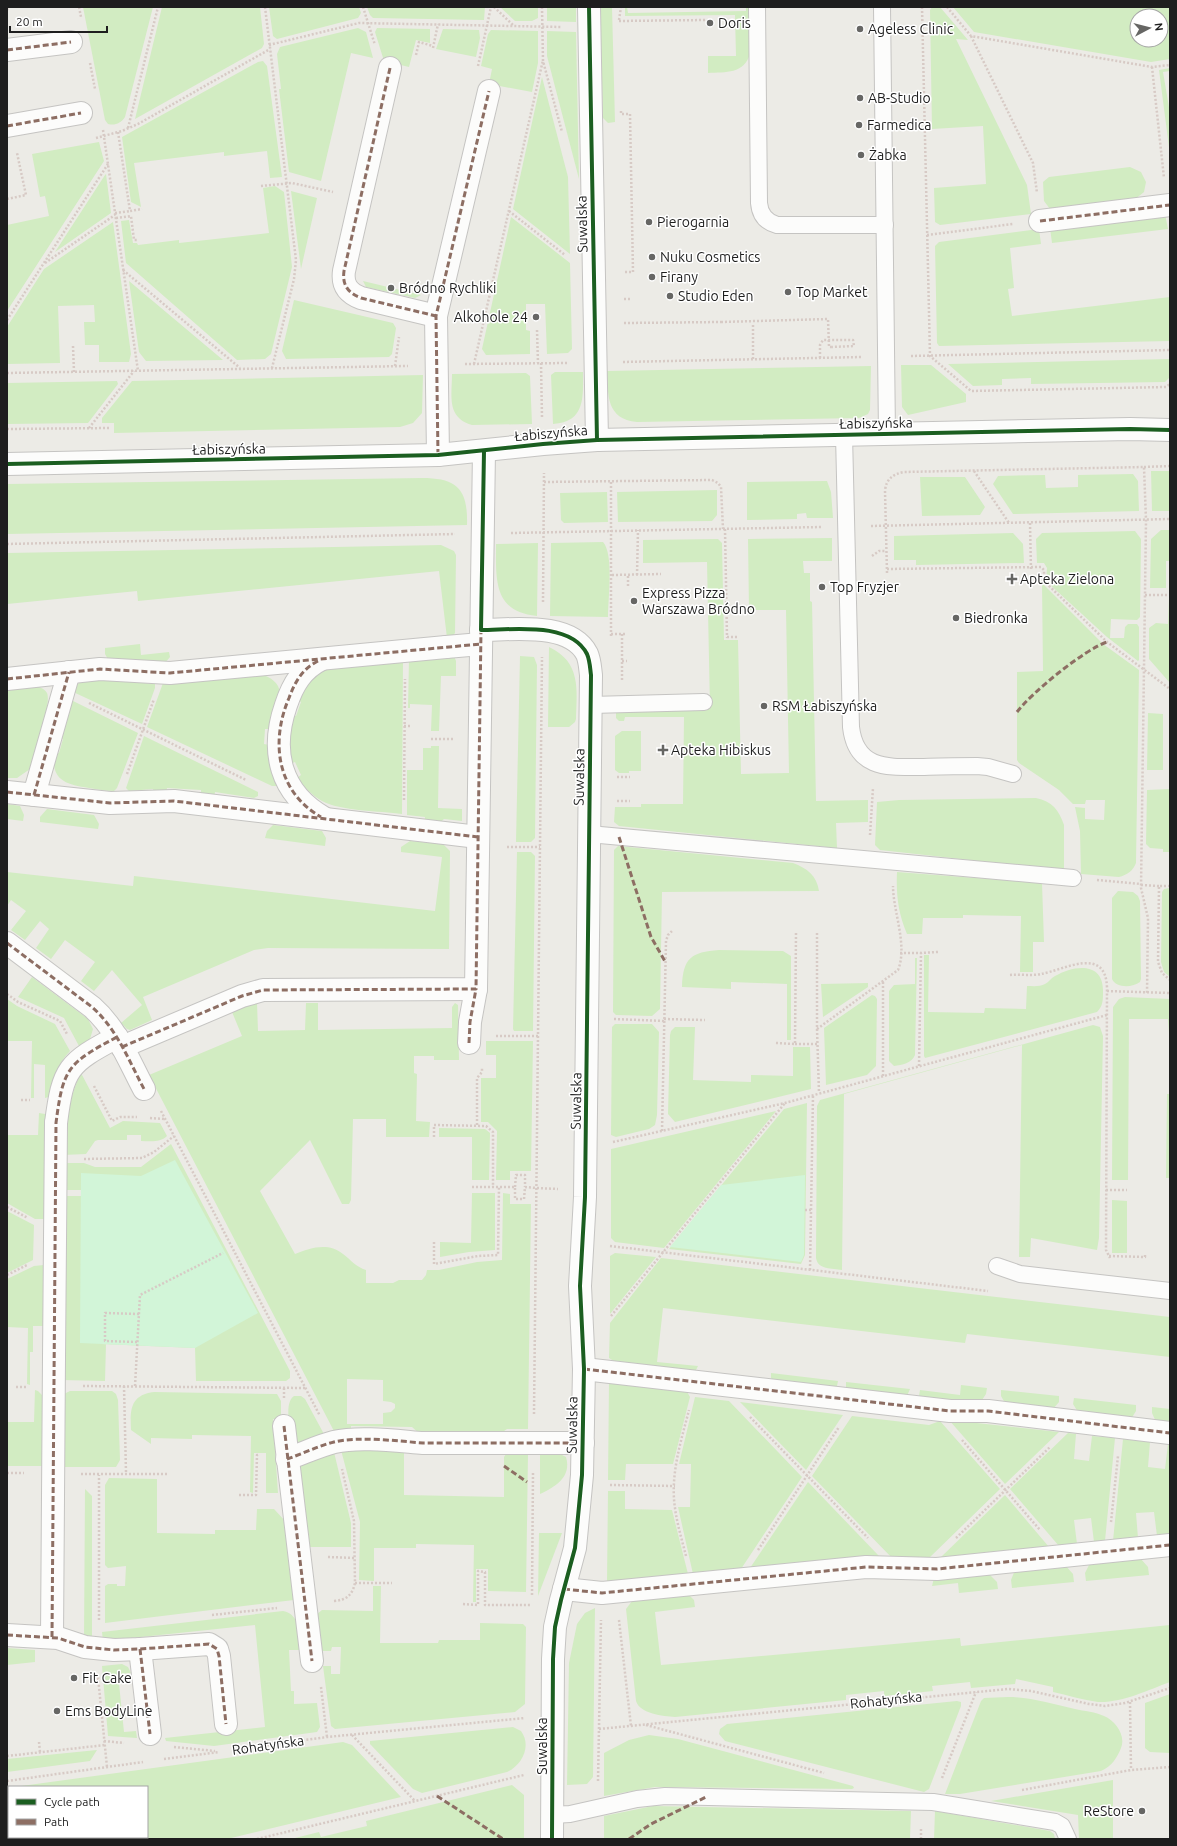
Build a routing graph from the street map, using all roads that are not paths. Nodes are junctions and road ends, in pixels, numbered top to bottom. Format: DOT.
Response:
graph roads {
  1 [pos="757,7"];
  2 [pos="882,7"];
  3 [pos="589,17"];
  4 [pos="71,42"];
  5 [pos="7,50"];
  6 [pos="384,60"];
  7 [pos="489,91"];
  8 [pos="81,113"];
  9 [pos="7,126"];
  10 [pos="1169,205"];
  11 [pos="1040,221"];
  12 [pos="886,225"];
  13 [pos="436,316"];
  14 [pos="1170,430"];
  15 [pos="887,434"];
  16 [pos="844,435"];
  17 [pos="597,440"];
  18 [pos="484,451"];
  19 [pos="438,455"];
  20 [pos="7,464"];
  21 [pos="481,637"];
  22 [pos="322,659"];
  23 [pos="7,679"];
  24 [pos="66,682"];
  25 [pos="704,702"];
  26 [pos="591,705"];
  27 [pos="1013,774"];
  28 [pos="7,792"];
  29 [pos="34,795"];
  30 [pos="324,819"];
  31 [pos="589,834"];
  32 [pos="478,837"];
  33 [pos="1073,878"];
  34 [pos="7,943"];
  35 [pos="476,989"];
  36 [pos="469,1040"];
  37 [pos="119,1042"];
  38 [pos="144,1089"];
  39 [pos="997,1266"];
  40 [pos="1170,1291"];
  41 [pos="584,1369"];
  42 [pos="284,1426"];
  43 [pos="1170,1433"];
  44 [pos="583,1443"];
  45 [pos="287,1459"];
  46 [pos="1170,1545"];
  47 [pos="564,1588"];
  48 [pos="7,1635"];
  49 [pos="52,1637"];
  50 [pos="140,1650"];
  51 [pos="312,1661"];
  52 [pos="226,1724"];
  53 [pos="150,1734"];
  54 [pos="552,1815"];
  55 [pos="552,1839"];
  56 [pos="1068,1839"];
  1 -- 12 [label="lane"];
  2 -- 12 [label="lane"];
  3 -- 17 [label="street, Suwalska"];
  4 -- 5 [label="street"];
  6 -- 13 [label="street"];
  7 -- 13 [label="street"];
  8 -- 9 [label="street"];
  10 -- 11 [label="street"];
  12 -- 15 [label="lane"];
  13 -- 19 [label="street"];
  14 -- 15 [label="street, Łabiszyńska"];
  15 -- 16 [label="street, Łabiszyńska"];
  16 -- 17 [label="street, Łabiszyńska"];
  16 -- 27 [label="lane"];
  17 -- 18 [label="street, Łabiszyńska"];
  18 -- 19 [label="street, Łabiszyńska"];
  18 -- 21 [label="street"];
  19 -- 20 [label="street, Łabiszyńska"];
  21 -- 22 [label="street, Suwalska"];
  21 -- 26 [label="street, Suwalska"];
  21 -- 32 [label="street"];
  22 -- 24 [label="street, Suwalska"];
  22 -- 30 [label="street"];
  23 -- 24 [label="street, Suwalska"];
  24 -- 29 [label="street"];
  25 -- 26 [label="lane"];
  26 -- 31 [label="street, Suwalska"];
  28 -- 29 [label="street"];
  29 -- 30 [label="street"];
  30 -- 32 [label="street"];
  31 -- 33 [label="lane"];
  31 -- 41 [label="street, Suwalska"];
  32 -- 35 [label="street"];
  34 -- 37 [label="street"];
  35 -- 36 [label="street"];
  35 -- 37 [label="street"];
  37 -- 38 [label="street"];
  37 -- 49 [label="street"];
  39 -- 40 [label="lane"];
  41 -- 43 [label="street"];
  41 -- 44 [label="street, Suwalska"];
  42 -- 45 [label="street"];
  44 -- 45 [label="street"];
  44 -- 47 [label="street, Suwalska"];
  45 -- 51 [label="street"];
  46 -- 47 [label="street"];
  47 -- 54 [label="street, Suwalska"];
  48 -- 49 [label="street"];
  49 -- 50 [label="street"];
  50 -- 52 [label="street"];
  50 -- 53 [label="street"];
  54 -- 55 [label="street, Suwalska"];
  54 -- 56 [label="lane"];
}
